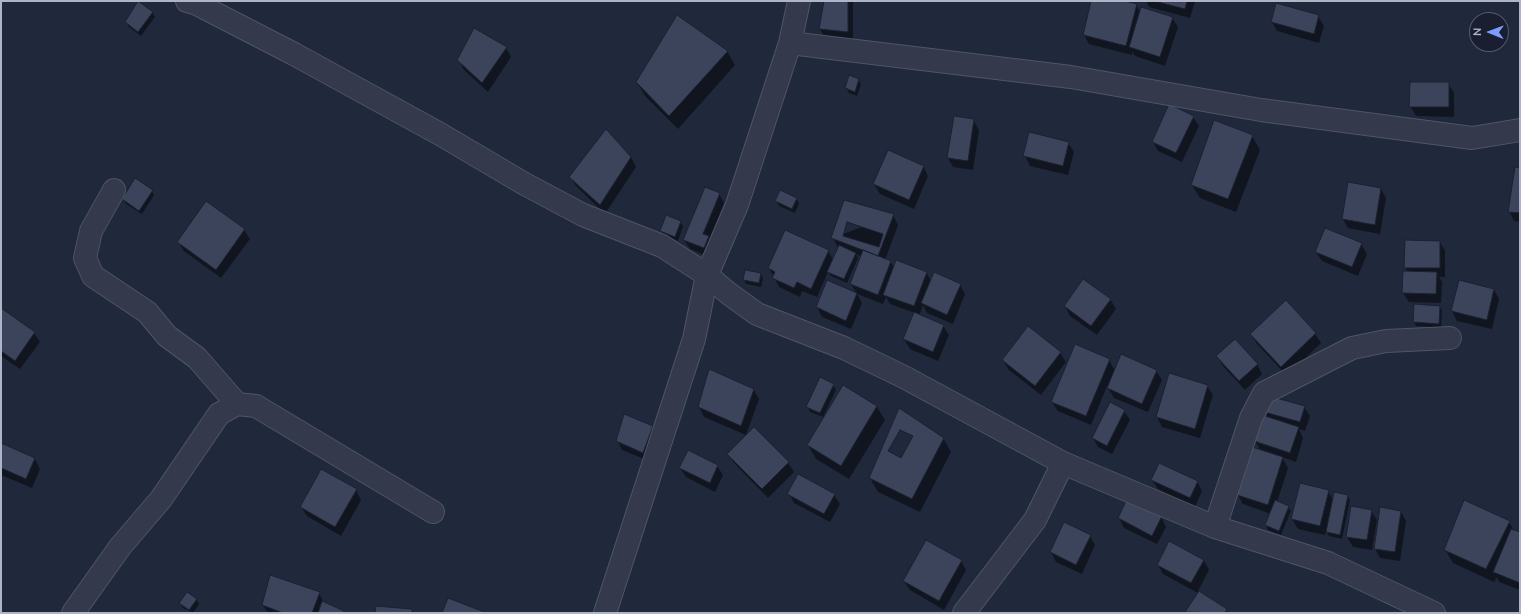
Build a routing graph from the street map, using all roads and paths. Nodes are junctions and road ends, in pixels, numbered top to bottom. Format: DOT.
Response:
graph roads {
  1 [pos="187,1"];
  2 [pos="799,1"];
  3 [pos="790,43"];
  4 [pos="1520,130"];
  5 [pos="114,190"];
  6 [pos="707,275"];
  7 [pos="1450,338"];
  8 [pos="237,404"];
  9 [pos="1063,463"];
  10 [pos="433,512"];
  11 [pos="1215,527"];
  12 [pos="73,613"];
  13 [pos="605,613"];
  14 [pos="964,613"];
  15 [pos="1434,613"];
  1 -- 6 [label="street"];
  2 -- 3 [label="street"];
  3 -- 4 [label="street"];
  3 -- 6 [label="street"];
  5 -- 8 [label="street"];
  6 -- 9 [label="street"];
  6 -- 13 [label="street"];
  7 -- 11 [label="street"];
  8 -- 10 [label="street"];
  8 -- 12 [label="street"];
  9 -- 11 [label="street"];
  9 -- 14 [label="street"];
  11 -- 15 [label="street"];
}
